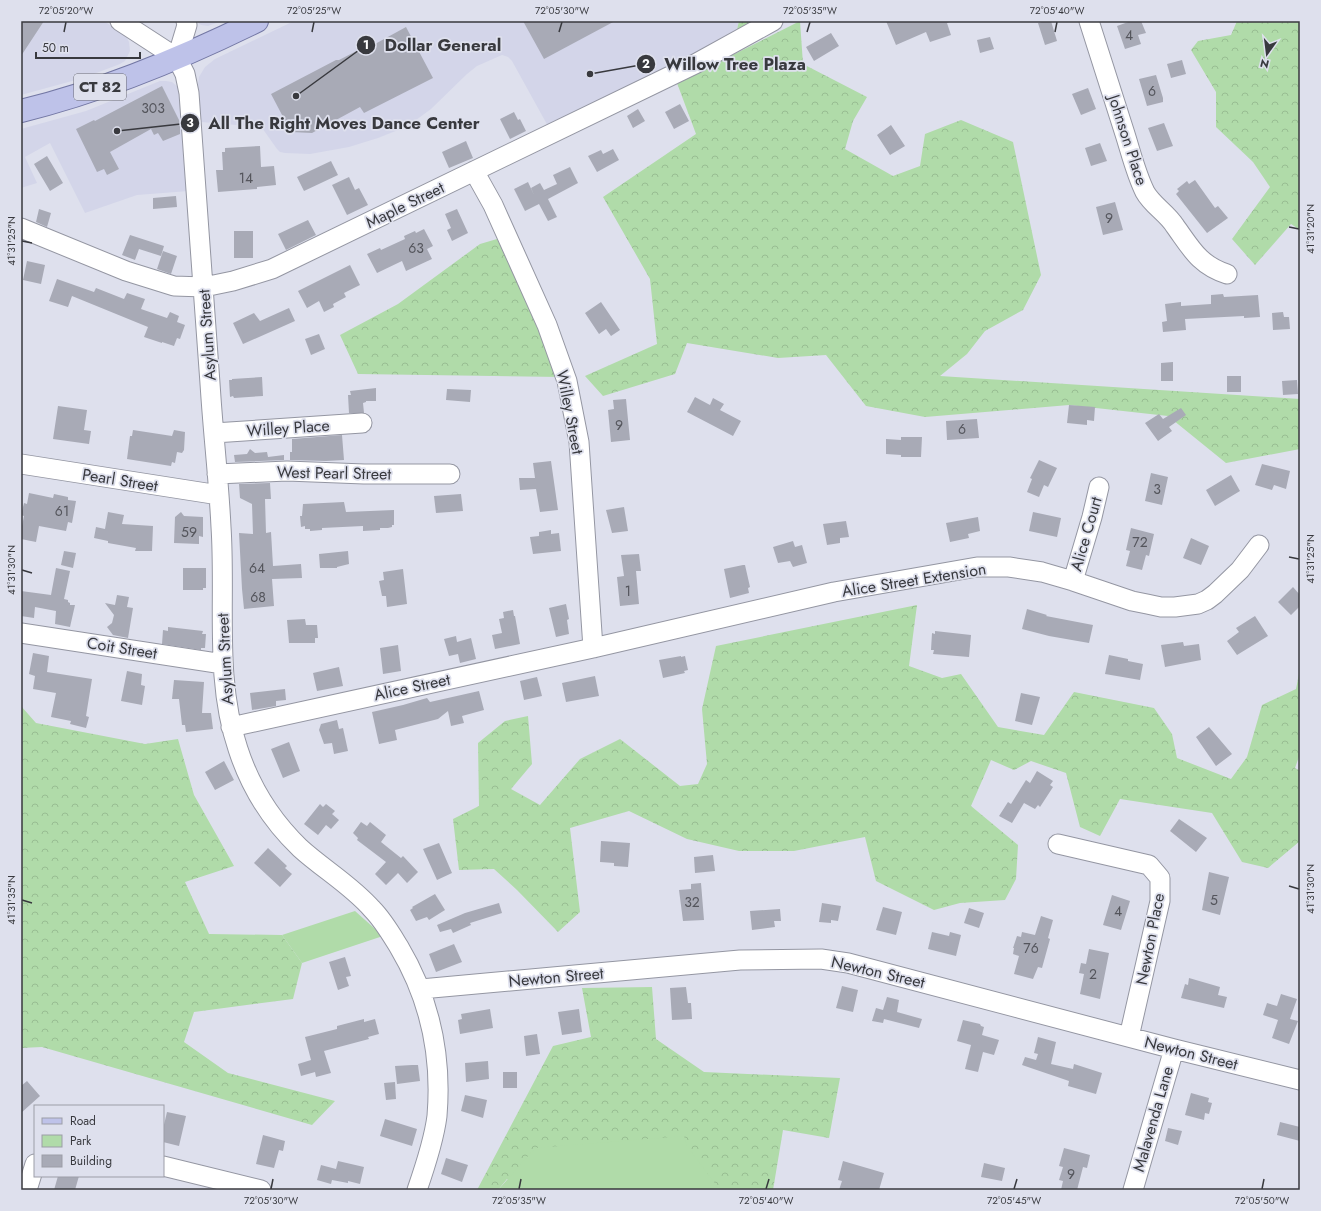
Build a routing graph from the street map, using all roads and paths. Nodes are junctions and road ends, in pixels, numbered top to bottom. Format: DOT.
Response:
graph roads {
  1 [pos="120,21"];
  2 [pos="186,21"];
  3 [pos="257,21"];
  4 [pos="772,21"];
  5 [pos="1089,21"];
  6 [pos="177,58"];
  7 [pos="21,111"];
  8 [pos="474,171"];
  9 [pos="21,228"];
  10 [pos="1227,274"];
  11 [pos="204,287"];
  12 [pos="362,423"];
  13 [pos="214,433"];
  14 [pos="21,464"];
  15 [pos="217,474"];
  16 [pos="450,474"];
  17 [pos="1099,487"];
  18 [pos="219,495"];
  19 [pos="1259,545"];
  20 [pos="1073,581"];
  21 [pos="21,633"];
  22 [pos="593,648"];
  23 [pos="223,664"];
  24 [pos="231,727"];
  25 [pos="1058,844"];
  26 [pos="421,989"];
  27 [pos="1129,1037"];
  28 [pos="1174,1049"];
  29 [pos="1300,1080"];
  30 [pos="164,1166"];
  31 [pos="34,1167"];
  32 [pos="27,1190"];
  33 [pos="261,1190"];
  34 [pos="417,1190"];
  35 [pos="1133,1190"];
  1 -- 6 [label="street"];
  2 -- 6 [label="street"];
  3 -- 6 [label="main road, CT 82"];
  4 -- 8 [label="street, Maple Street"];
  5 -- 10 [label="street, Johnson Place"];
  6 -- 7 [label="main road, CT 82"];
  6 -- 11 [label="street, Asylum Street"];
  8 -- 11 [label="street, Maple Street"];
  8 -- 22 [label="street, Willey Street"];
  9 -- 11 [label="street, Maple Street"];
  11 -- 13 [label="street, Asylum Street"];
  12 -- 13 [label="street, Willey Place"];
  13 -- 15 [label="street, Asylum Street"];
  14 -- 18 [label="street, Pearl Street"];
  15 -- 16 [label="street, West Pearl Street"];
  15 -- 18 [label="street, Asylum Street"];
  17 -- 20 [label="street, Alice Court"];
  18 -- 23 [label="street, Asylum Street"];
  19 -- 20 [label="street, Alice Street Extension"];
  20 -- 22 [label="street, Alice Street Extension"];
  21 -- 23 [label="street, Coit Street"];
  22 -- 24 [label="street, Alice Street"];
  23 -- 24 [label="street, Asylum Street"];
  24 -- 26 [label="street, Asylum Street"];
  25 -- 27 [label="street, Newton Place"];
  26 -- 27 [label="street, Newton Street"];
  26 -- 34 [label="street, Asylum Street"];
  27 -- 28 [label="street, Newton Street"];
  28 -- 29 [label="street, Newton Street"];
  28 -- 35 [label="street, Malavenda Lane"];
  30 -- 33 [label="street"];
  31 -- 32 [label="street"];
}
